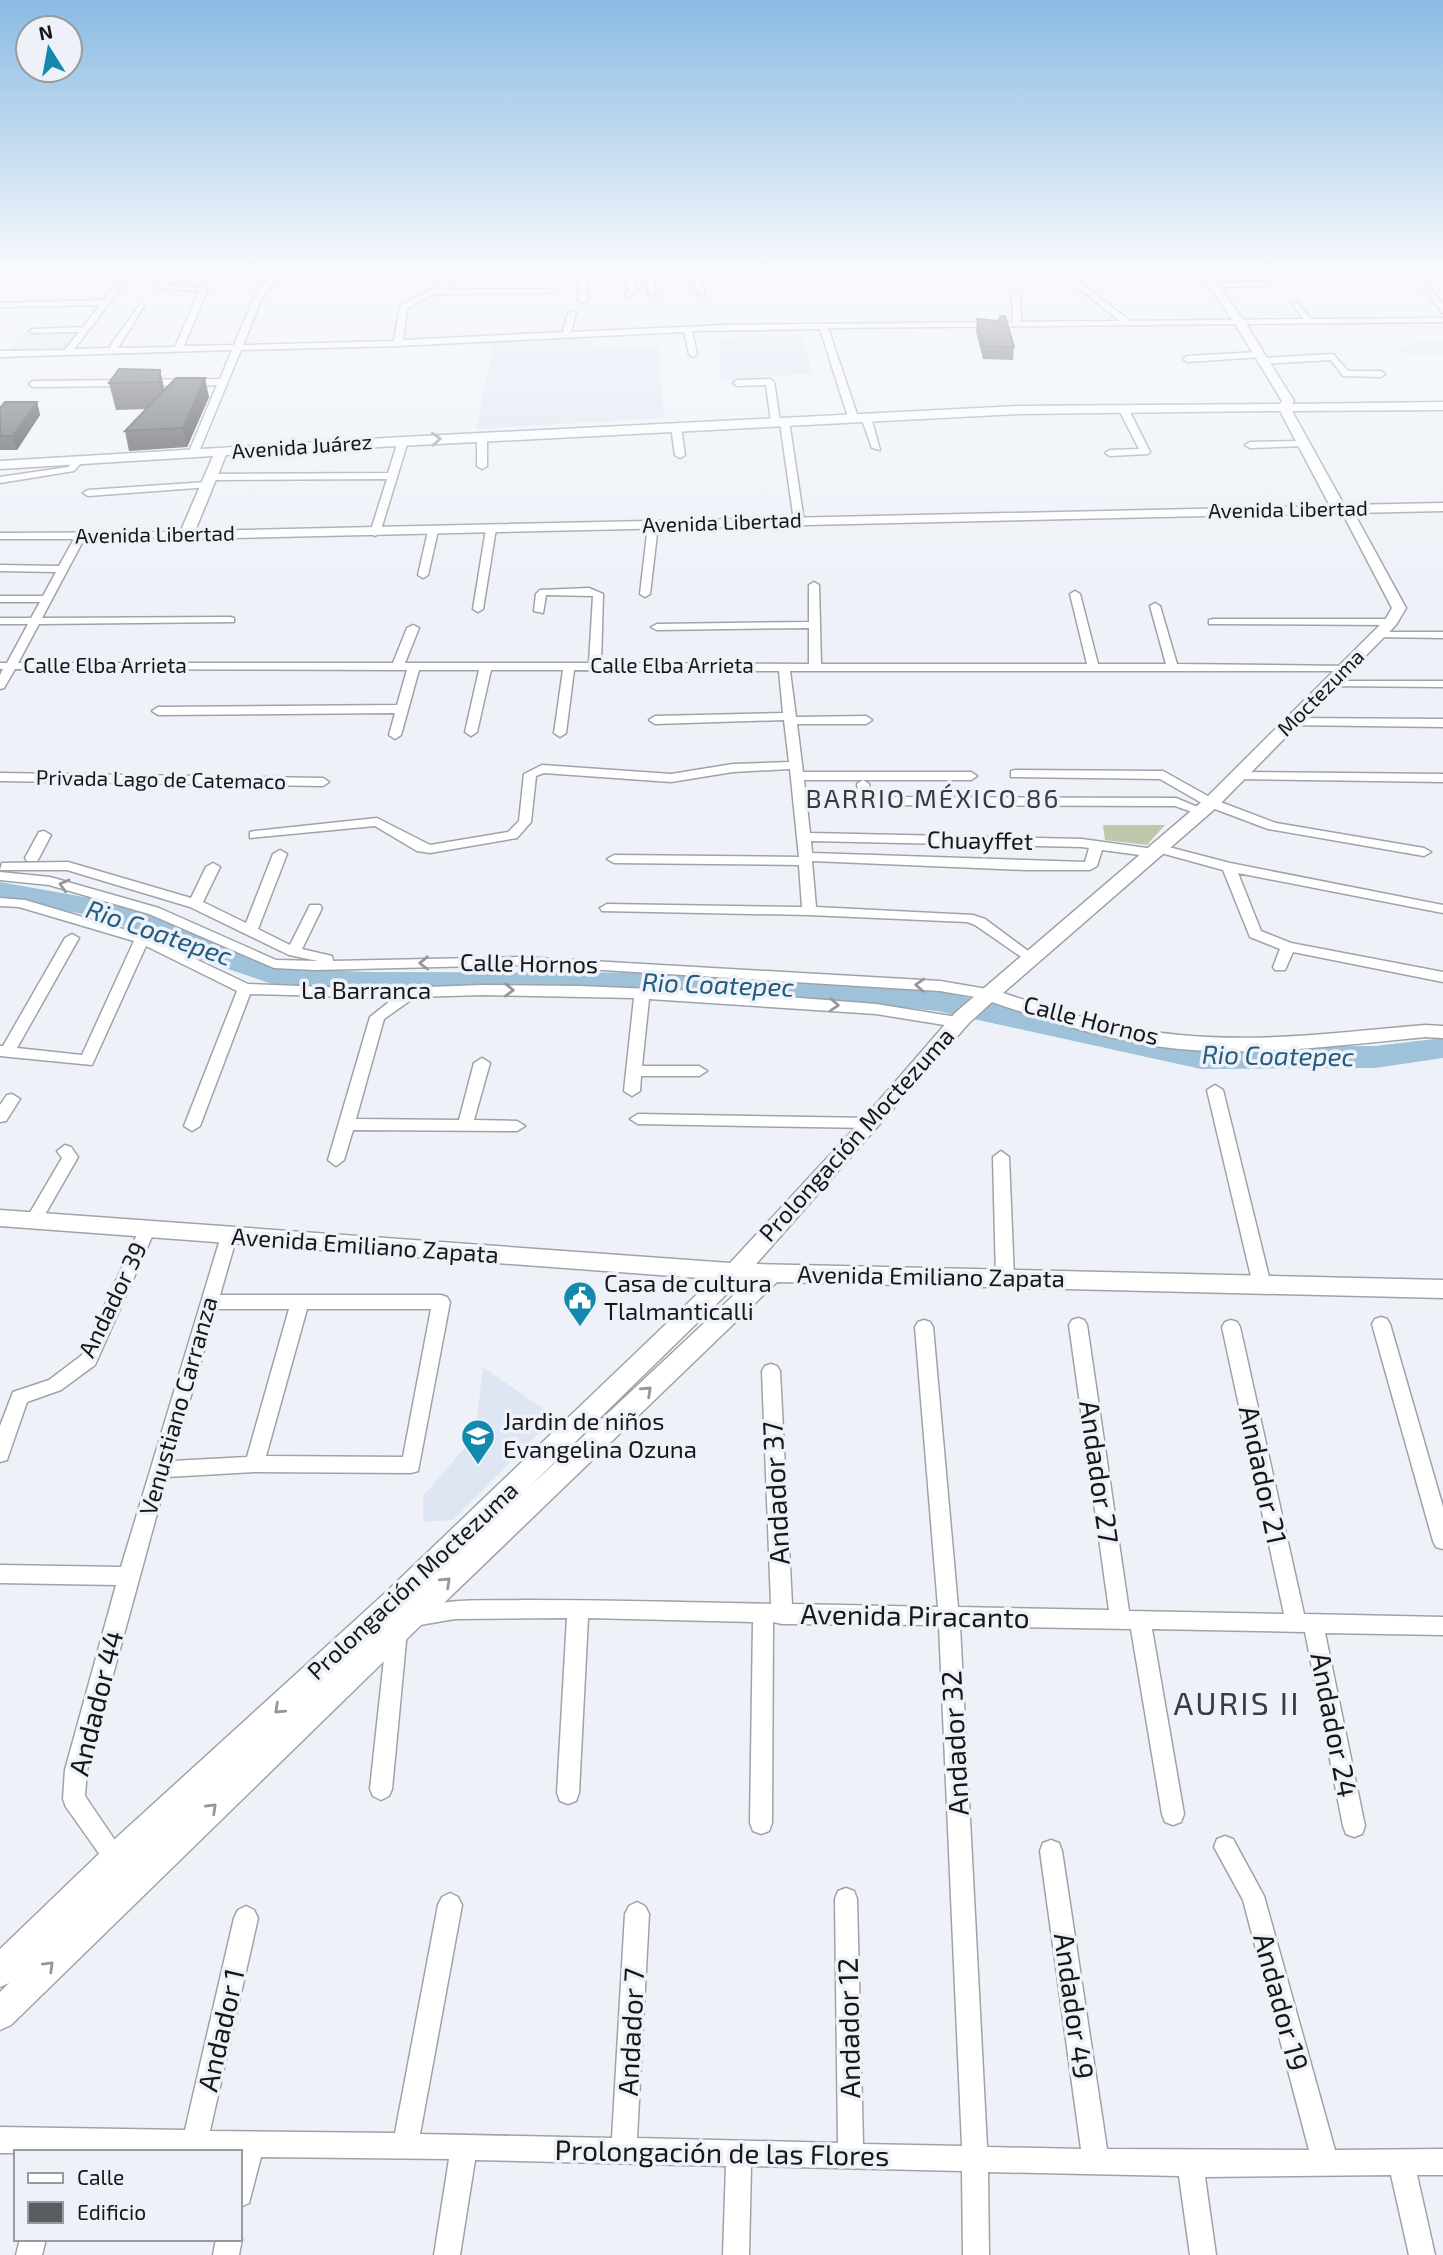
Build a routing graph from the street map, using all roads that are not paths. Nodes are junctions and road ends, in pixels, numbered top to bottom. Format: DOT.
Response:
graph roads {
  1 [pos="227,376"];
  2 [pos="843,376"];
  3 [pos="1272,376"];
  4 [pos="225,382"];
  5 [pos="737,383"];
  6 [pos="33,384"];
  7 [pos="1443,406"];
  8 [pos="1123,408"];
  9 [pos="1283,408"];
  10 [pos="859,417"];
  11 [pos="780,421"];
  12 [pos="676,426"];
  13 [pos="482,437"];
  14 [pos="403,441"];
  15 [pos="1302,444"];
  16 [pos="1250,445"];
  17 [pos="877,448"];
  18 [pos="221,452"];
  19 [pos="1110,453"];
  20 [pos="193,454"];
  21 [pos="680,455"];
  22 [pos="78,461"];
  23 [pos="0,465"];
  24 [pos="482,466"];
  25 [pos="392,476"];
  26 [pos="0,480"];
  27 [pos="209,481"];
  28 [pos="88,493"];
  29 [pos="1443,507"];
  30 [pos="1339,509"];
  31 [pos="799,521"];
  32 [pos="653,525"];
  33 [pos="491,529"];
  34 [pos="433,531"];
  35 [pos="375,533"];
  36 [pos="186,535"];
  37 [pos="0,537"];
  38 [pos="80,537"];
  39 [pos="0,568"];
  40 [pos="62,569"];
  41 [pos="423,575"];
  42 [pos="814,585"];
  43 [pos="645,594"];
  44 [pos="1075,594"];
  45 [pos="0,599"];
  46 [pos="46,599"];
  47 [pos="1155,606"];
  48 [pos="478,609"];
  49 [pos="539,611"];
  50 [pos="1395,615"];
  51 [pos="230,620"];
  52 [pos="0,621"];
  53 [pos="34,621"];
  54 [pos="1213,622"];
  55 [pos="814,625"];
  56 [pos="657,627"];
  57 [pos="413,628"];
  58 [pos="1379,635"];
  59 [pos="1443,635"];
  60 [pos="5,666"];
  61 [pos="398,666"];
  62 [pos="414,666"];
  63 [pos="486,666"];
  64 [pos="569,666"];
  65 [pos="595,666"];
  66 [pos="784,667"];
  67 [pos="815,667"];
  68 [pos="1093,667"];
  69 [pos="1172,667"];
  70 [pos="1345,668"];
  71 [pos="1328,684"];
  72 [pos="1443,684"];
  73 [pos="0,686"];
  74 [pos="402,709"];
  75 [pos="158,711"];
  76 [pos="789,719"];
  77 [pos="655,720"];
  78 [pos="866,720"];
  79 [pos="1291,722"];
  80 [pos="1443,723"];
  81 [pos="471,732"];
  82 [pos="560,733"];
  83 [pos="395,735"];
  84 [pos="797,771"];
  85 [pos="1015,774"];
  86 [pos="971,776"];
  87 [pos="1240,776"];
  88 [pos="0,777"];
  89 [pos="1443,778"];
  90 [pos="323,782"];
  91 [pos="863,784"];
  92 [pos="1206,807"];
  93 [pos="44,835"];
  94 [pos="255,835"];
  95 [pos="804,837"];
  96 [pos="1097,845"];
  97 [pos="1158,851"];
  98 [pos="1424,852"];
  99 [pos="279,855"];
  100 [pos="0,858"];
  101 [pos="33,858"];
  102 [pos="614,859"];
  103 [pos="806,859"];
  104 [pos="68,866"];
  105 [pos="0,867"];
  106 [pos="213,867"];
  107 [pos="1230,867"];
  108 [pos="0,876"];
  109 [pos="0,902"];
  110 [pos="195,904"];
  111 [pos="315,908"];
  112 [pos="607,908"];
  113 [pos="1443,909"];
  114 [pos="809,911"];
  115 [pos="250,931"];
  116 [pos="72,938"];
  117 [pos="142,939"];
  118 [pos="1288,947"];
  119 [pos="294,952"];
  120 [pos="1030,959"];
  121 [pos="348,964"];
  122 [pos="1280,967"];
  123 [pos="1443,977"];
  124 [pos="245,989"];
  125 [pos="411,993"];
  126 [pos="642,994"];
  127 [pos="985,996"];
  128 [pos="960,1020"];
  129 [pos="1443,1032"];
  130 [pos="4,1052"];
  131 [pos="482,1063"];
  132 [pos="634,1071"];
  133 [pos="699,1071"];
  134 [pos="1215,1090"];
  135 [pos="632,1091"];
  136 [pos="12,1099"];
  137 [pos="0,1117"];
  138 [pos="638,1119"];
  139 [pos="871,1123"];
  140 [pos="346,1124"];
  141 [pos="192,1126"];
  142 [pos="465,1126"];
  143 [pos="517,1126"];
  144 [pos="65,1152"];
  145 [pos="1001,1157"];
  146 [pos="336,1160"];
  147 [pos="1,1221"];
  148 [pos="33,1221"];
  149 [pos="147,1230"];
  150 [pos="229,1236"];
  151 [pos="735,1272"];
  152 [pos="771,1274"];
  153 [pos="1005,1279"];
  154 [pos="1262,1284"];
  155 [pos="1443,1289"];
  156 [pos="209,1302"];
  157 [pos="300,1302"];
  158 [pos="1381,1324"];
  159 [pos="1077,1325"];
  160 [pos="1231,1326"];
  161 [pos="924,1327"];
  162 [pos="771,1371"];
  163 [pos="0,1454"];
  164 [pos="254,1464"];
  165 [pos="161,1469"];
  166 [pos="1443,1541"];
  167 [pos="0,1574"];
  168 [pos="128,1576"];
  169 [pos="578,1609"];
  170 [pos="772,1614"];
  171 [pos="401,1616"];
  172 [pos="949,1616"];
  173 [pos="1130,1620"];
  174 [pos="1304,1623"];
  175 [pos="1443,1626"];
  176 [pos="381,1789"];
  177 [pos="568,1793"];
  178 [pos="1174,1814"];
  179 [pos="761,1823"];
  180 [pos="1354,1826"];
  181 [pos="1225,1847"];
  182 [pos="1051,1851"];
  183 [pos="116,1859"];
  184 [pos="137,1881"];
  185 [pos="846,1899"];
  186 [pos="450,1905"];
  187 [pos="637,1914"];
  188 [pos="246,1917"];
  189 [pos="0,1971"];
  190 [pos="0,2014"];
  191 [pos="0,2140"];
  192 [pos="195,2143"];
  193 [pos="251,2144"];
  194 [pos="61,2146"];
  195 [pos="405,2146"];
  196 [pos="464,2147"];
  197 [pos="624,2151"];
  198 [pos="739,2153"];
  199 [pos="851,2156"];
  200 [pos="975,2159"];
  201 [pos="1325,2161"];
  202 [pos="1401,2161"];
  203 [pos="1096,2162"];
  204 [pos="1443,2162"];
  205 [pos="1189,2164"];
  206 [pos="242,2185"];
  207 [pos="447,2255"];
  208 [pos="736,2255"];
  209 [pos="976,2255"];
  210 [pos="1203,2255"];
  211 [pos="1422,2255"];
  1 -- 4 [label="street"];
  2 -- 10 [label="street"];
  3 -- 9 [label="street"];
  4 -- 6 [label="street"];
  4 -- 20 [label="street"];
  5 -- 11 [label="street"];
  7 -- 9 [label="street, Avenida Juárez"];
  8 -- 9 [label="street, Avenida Juárez"];
  8 -- 10 [label="street, Avenida Juárez"];
  8 -- 19 [label="street"];
  9 -- 15 [label="street"];
  10 -- 11 [label="street, Avenida Juárez"];
  10 -- 17 [label="street"];
  11 -- 12 [label="street, Avenida Juárez"];
  11 -- 31 [label="street"];
  12 -- 13 [label="street, Avenida Juárez"];
  12 -- 21 [label="street"];
  14 -- 13 [label="street, Avenida Juárez, one-way"];
  13 -- 24 [label="street"];
  14 -- 18 [label="street, Avenida Juárez"];
  14 -- 25 [label="street"];
  15 -- 16 [label="street"];
  15 -- 30 [label="street"];
  18 -- 20 [label="street, Avenida Juárez"];
  18 -- 27 [label="street"];
  20 -- 22 [label="street, Avenida Juárez"];
  22 -- 23 [label="street, Avenida Juárez"];
  22 -- 26 [label="street"];
  25 -- 27 [label="street"];
  25 -- 35 [label="street"];
  27 -- 28 [label="street"];
  27 -- 36 [label="street"];
  29 -- 30 [label="street, Avenida Libertad"];
  30 -- 31 [label="street, Avenida Libertad"];
  30 -- 50 [label="street"];
  31 -- 32 [label="street, Avenida Libertad"];
  32 -- 33 [label="street, Avenida Libertad"];
  32 -- 43 [label="street"];
  33 -- 34 [label="street, Avenida Libertad"];
  33 -- 48 [label="street"];
  34 -- 35 [label="street, Avenida Libertad"];
  34 -- 41 [label="street"];
  35 -- 36 [label="street, Avenida Libertad"];
  36 -- 38 [label="street, Avenida Libertad"];
  37 -- 38 [label="street, Avenida Libertad"];
  38 -- 40 [label="street"];
  39 -- 40 [label="street"];
  40 -- 46 [label="street"];
  42 -- 55 [label="street"];
  44 -- 68 [label="street"];
  45 -- 46 [label="street"];
  46 -- 53 [label="street"];
  47 -- 69 [label="street"];
  49 -- 65 [label="street"];
  50 -- 54 [label="street"];
  50 -- 58 [label="street, Moctezuma"];
  51 -- 53 [label="street"];
  52 -- 53 [label="street"];
  53 -- 60 [label="street"];
  55 -- 56 [label="street"];
  55 -- 67 [label="street"];
  57 -- 61 [label="street"];
  58 -- 59 [label="street"];
  58 -- 70 [label="street, Moctezuma"];
  60 -- 61 [label="street, Calle Elba Arrieta"];
  60 -- 73 [label="street"];
  61 -- 62 [label="street, Calle Elba Arrieta"];
  62 -- 63 [label="street, Calle Elba Arrieta"];
  62 -- 74 [label="street"];
  63 -- 64 [label="street, Calle Elba Arrieta"];
  63 -- 81 [label="street"];
  64 -- 65 [label="street, Calle Elba Arrieta"];
  64 -- 82 [label="street"];
  65 -- 66 [label="street, Calle Elba Arrieta"];
  66 -- 67 [label="street, Calle Elba Arrieta"];
  66 -- 76 [label="street"];
  67 -- 68 [label="street, Calle Elba Arrieta"];
  68 -- 69 [label="street, Calle Elba Arrieta"];
  69 -- 70 [label="street, Calle Elba Arrieta"];
  70 -- 71 [label="street, Moctezuma"];
  71 -- 72 [label="street"];
  71 -- 79 [label="street, Moctezuma"];
  74 -- 75 [label="street"];
  74 -- 83 [label="street"];
  76 -- 77 [label="street"];
  76 -- 78 [label="street"];
  76 -- 84 [label="street"];
  79 -- 80 [label="street"];
  79 -- 87 [label="street, Moctezuma"];
  84 -- 86 [label="street"];
  84 -- 94 [label="street"];
  84 -- 95 [label="street"];
  85 -- 92 [label="street"];
  87 -- 89 [label="street"];
  87 -- 92 [label="street, Prolongación Moctezuma"];
  88 -- 90 [label="street, Privada Lago de Catemaco"];
  91 -- 92 [label="street"];
  92 -- 97 [label="street, Prolongación Moctezuma"];
  92 -- 98 [label="street"];
  93 -- 101 [label="street"];
  95 -- 96 [label="street, Chuayffet"];
  95 -- 103 [label="street"];
  96 -- 97 [label="street, Chuayffet"];
  96 -- 103 [label="street"];
  97 -- 107 [label="street, Chuayffet"];
  97 -- 120 [label="street, Prolongación Moctezuma"];
  99 -- 115 [label="street"];
  100 -- 101 [label="street"];
  101 -- 104 [label="street"];
  102 -- 103 [label="street"];
  103 -- 114 [label="street"];
  104 -- 105 [label="street"];
  104 -- 110 [label="street"];
  106 -- 110 [label="street"];
  107 -- 113 [label="street, Chuayffet"];
  107 -- 118 [label="street"];
  121 -- 108 [label="street, Calle Hornos, one-way"];
  109 -- 117 [label="street, La Barranca"];
  110 -- 115 [label="street"];
  111 -- 119 [label="street"];
  112 -- 114 [label="street"];
  114 -- 120 [label="street"];
  115 -- 119 [label="street"];
  116 -- 130 [label="street"];
  117 -- 124 [label="street, La Barranca"];
  117 -- 130 [label="street"];
  118 -- 122 [label="street"];
  118 -- 123 [label="street"];
  119 -- 121 [label="street"];
  120 -- 127 [label="street, Prolongación Moctezuma"];
  127 -- 121 [label="street, Calle Hornos, one-way"];
  124 -- 125 [label="street, La Barranca"];
  124 -- 141 [label="street"];
  125 -- 126 [label="street, La Barranca, one-way"];
  125 -- 140 [label="street"];
  126 -- 128 [label="street, La Barranca, one-way"];
  126 -- 132 [label="street"];
  127 -- 128 [label="street, Prolongación Moctezuma"];
  127 -- 129 [label="street, Calle Hornos"];
  128 -- 139 [label="street, Prolongación Moctezuma"];
  131 -- 142 [label="street"];
  132 -- 133 [label="street"];
  132 -- 135 [label="street"];
  134 -- 154 [label="street"];
  136 -- 137 [label="street"];
  138 -- 139 [label="street"];
  139 -- 151 [label="street, Prolongación Moctezuma"];
  140 -- 142 [label="street"];
  140 -- 146 [label="street"];
  142 -- 143 [label="street"];
  144 -- 148 [label="street"];
  145 -- 153 [label="street"];
  147 -- 148 [label="street, Avenida Emiliano Zapata"];
  148 -- 149 [label="street, Avenida Emiliano Zapata"];
  149 -- 150 [label="street, Avenida Emiliano Zapata"];
  149 -- 163 [label="street, Andador 39"];
  150 -- 151 [label="street, Avenida Emiliano Zapata"];
  150 -- 156 [label="street, Venustiano Carranza"];
  151 -- 152 [label="street, Avenida Emiliano Zapata"];
  151 -- 171 [label="street, Prolongación Moctezuma"];
  152 -- 153 [label="street, Avenida Emiliano Zapata"];
  171 -- 152 [label="street, Prolongación Moctezuma, one-way"];
  153 -- 154 [label="street, Avenida Emiliano Zapata"];
  154 -- 155 [label="street, Avenida Emiliano Zapata"];
  156 -- 157 [label="street"];
  156 -- 165 [label="street, Venustiano Carranza"];
  157 -- 164 [label="street"];
  157 -- 164 [label="street"];
  158 -- 166 [label="street"];
  159 -- 173 [label="street, Andador 27"];
  160 -- 174 [label="street, Andador 21"];
  161 -- 172 [label="street, Andador 32"];
  162 -- 170 [label="street, Andador 37"];
  164 -- 165 [label="street"];
  165 -- 168 [label="street, Venustiano Carranza"];
  167 -- 168 [label="street"];
  168 -- 183 [label="street, Andador 44"];
  169 -- 170 [label="street, Avenida Piracanto"];
  169 -- 171 [label="street, Avenida Piracanto"];
  169 -- 177 [label="street"];
  170 -- 172 [label="street, Avenida Piracanto"];
  170 -- 179 [label="street"];
  171 -- 176 [label="street"];
  171 -- 183 [label="street, Prolongación Moctezuma, one-way"];
  184 -- 171 [label="street, Prolongación Moctezuma, one-way"];
  172 -- 173 [label="street, Avenida Piracanto"];
  172 -- 200 [label="street, Andador 32"];
  173 -- 174 [label="street, Avenida Piracanto"];
  173 -- 178 [label="street"];
  174 -- 175 [label="street, Avenida Piracanto"];
  174 -- 180 [label="street, Andador 24"];
  181 -- 201 [label="street, Andador 19"];
  182 -- 203 [label="street, Andador 49"];
  183 -- 184 [label="street, Andador 44"];
  183 -- 189 [label="street, Prolongación Moctezuma"];
  190 -- 184 [label="street, Prolongación Moctezuma, one-way"];
  185 -- 199 [label="street, Andador 12"];
  186 -- 195 [label="street"];
  187 -- 197 [label="street, Andador 7"];
  188 -- 192 [label="street, Andador 1"];
  191 -- 194 [label="street, Prolongación de las Flores"];
  192 -- 193 [label="street, Prolongación de las Flores"];
  192 -- 194 [label="street, Prolongación de las Flores"];
  193 -- 195 [label="street, Prolongación de las Flores"];
  193 -- 206 [label="street"];
  195 -- 196 [label="street, Prolongación de las Flores"];
  196 -- 197 [label="street, Prolongación de las Flores"];
  196 -- 207 [label="street"];
  197 -- 198 [label="street, Prolongación de las Flores"];
  198 -- 199 [label="street, Prolongación de las Flores"];
  198 -- 208 [label="street"];
  199 -- 200 [label="street, Prolongación de las Flores"];
  200 -- 203 [label="street, Prolongación de las Flores"];
  200 -- 209 [label="street, Andador 32"];
  201 -- 202 [label="street, Prolongación de las Flores"];
  201 -- 205 [label="street, Prolongación de las Flores"];
  202 -- 204 [label="street, Prolongación de las Flores"];
  202 -- 211 [label="street"];
  203 -- 205 [label="street, Prolongación de las Flores"];
  205 -- 210 [label="street"];
}
